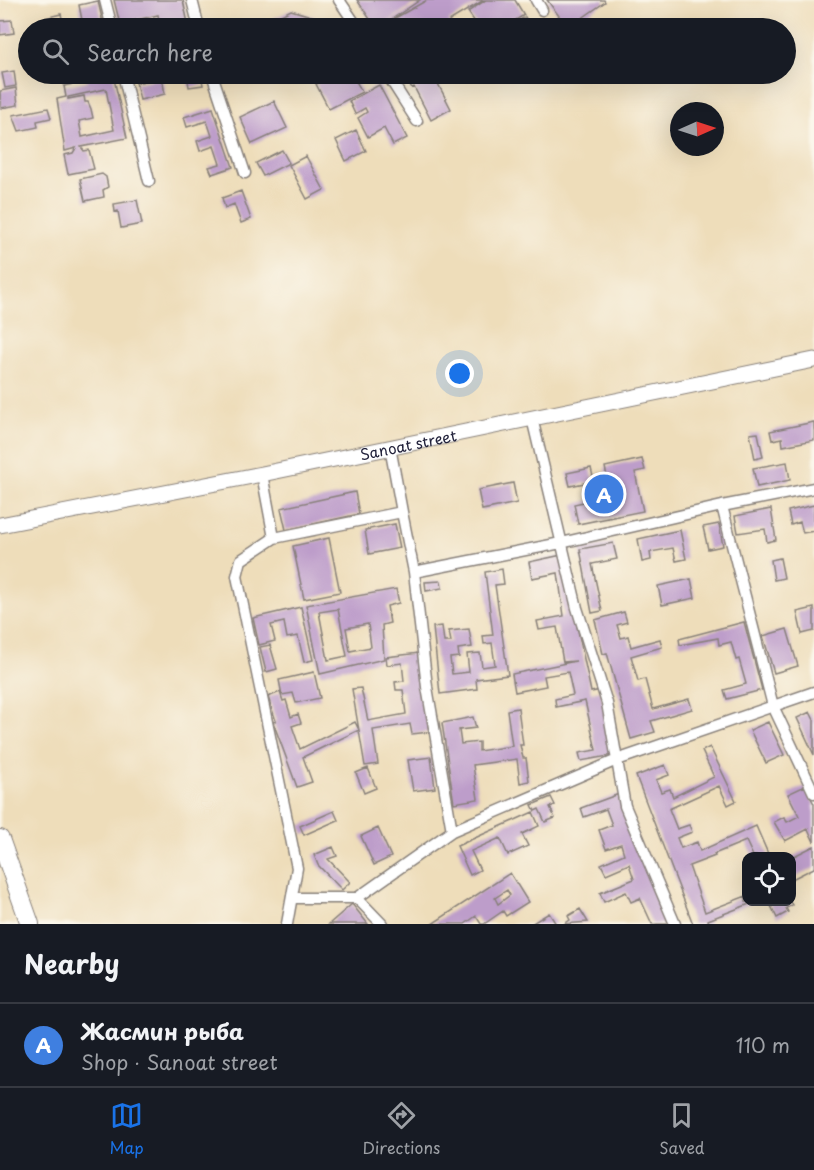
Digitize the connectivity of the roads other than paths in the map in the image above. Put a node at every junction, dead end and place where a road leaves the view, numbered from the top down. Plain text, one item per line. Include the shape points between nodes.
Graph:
1 (105, 0) edge
2 (192, 0) edge
3 (339, 0) edge
4 (536, 0) edge
5 (542, 10) dead end
6 (110, 18) edge
7 (196, 18) edge
8 (351, 18) edge
9 (125, 84) edge
10 (215, 84) edge
11 (393, 84) edge
12 (417, 121) dead end
13 (245, 173) dead end
14 (149, 181) dead end
15 (814, 360) edge
16 (532, 418) junction
17 (390, 447) junction
18 (262, 474) junction
19 (814, 488) edge
20 (722, 506) junction
21 (402, 512) junction
22 (0, 525) edge
23 (274, 538) junction
24 (561, 543) junction
25 (414, 573) junction
26 (814, 692) edge
27 (773, 706) junction
28 (617, 760) junction
29 (814, 793) edge
30 (452, 831) junction
31 (0, 839) edge
32 (292, 897) junction
33 (357, 898) junction
34 (30, 924) edge
35 (287, 924) edge
36 (382, 924) edge
37 (675, 924) edge

1 - 6 street
2 - 7 street
3 - 8 street
4 - 5 street
9 - 14 street
10 - 13 street
11 - 12 street
15 - 16 main road, Sanoat street
16 - 17 main road, Sanoat street
16 - 24 street
17 - 18 main road, Sanoat street
17 - 21 street
18 - 22 main road, Sanoat street
18 - 23 street
19 - 20 street
20 - 24 street
20 - 27 street
21 - 23 street
21 - 25 street
23 - 32 street via 241,560 237,576 297,868
24 - 25 street
24 - 28 street via 607,703
25 - 30 street via 427,687
26 - 27 street
27 - 28 street
27 - 29 street
28 - 30 street
28 - 37 street via 625,806
30 - 33 street
31 - 34 highway
32 - 33 street
32 - 35 street
33 - 36 street

